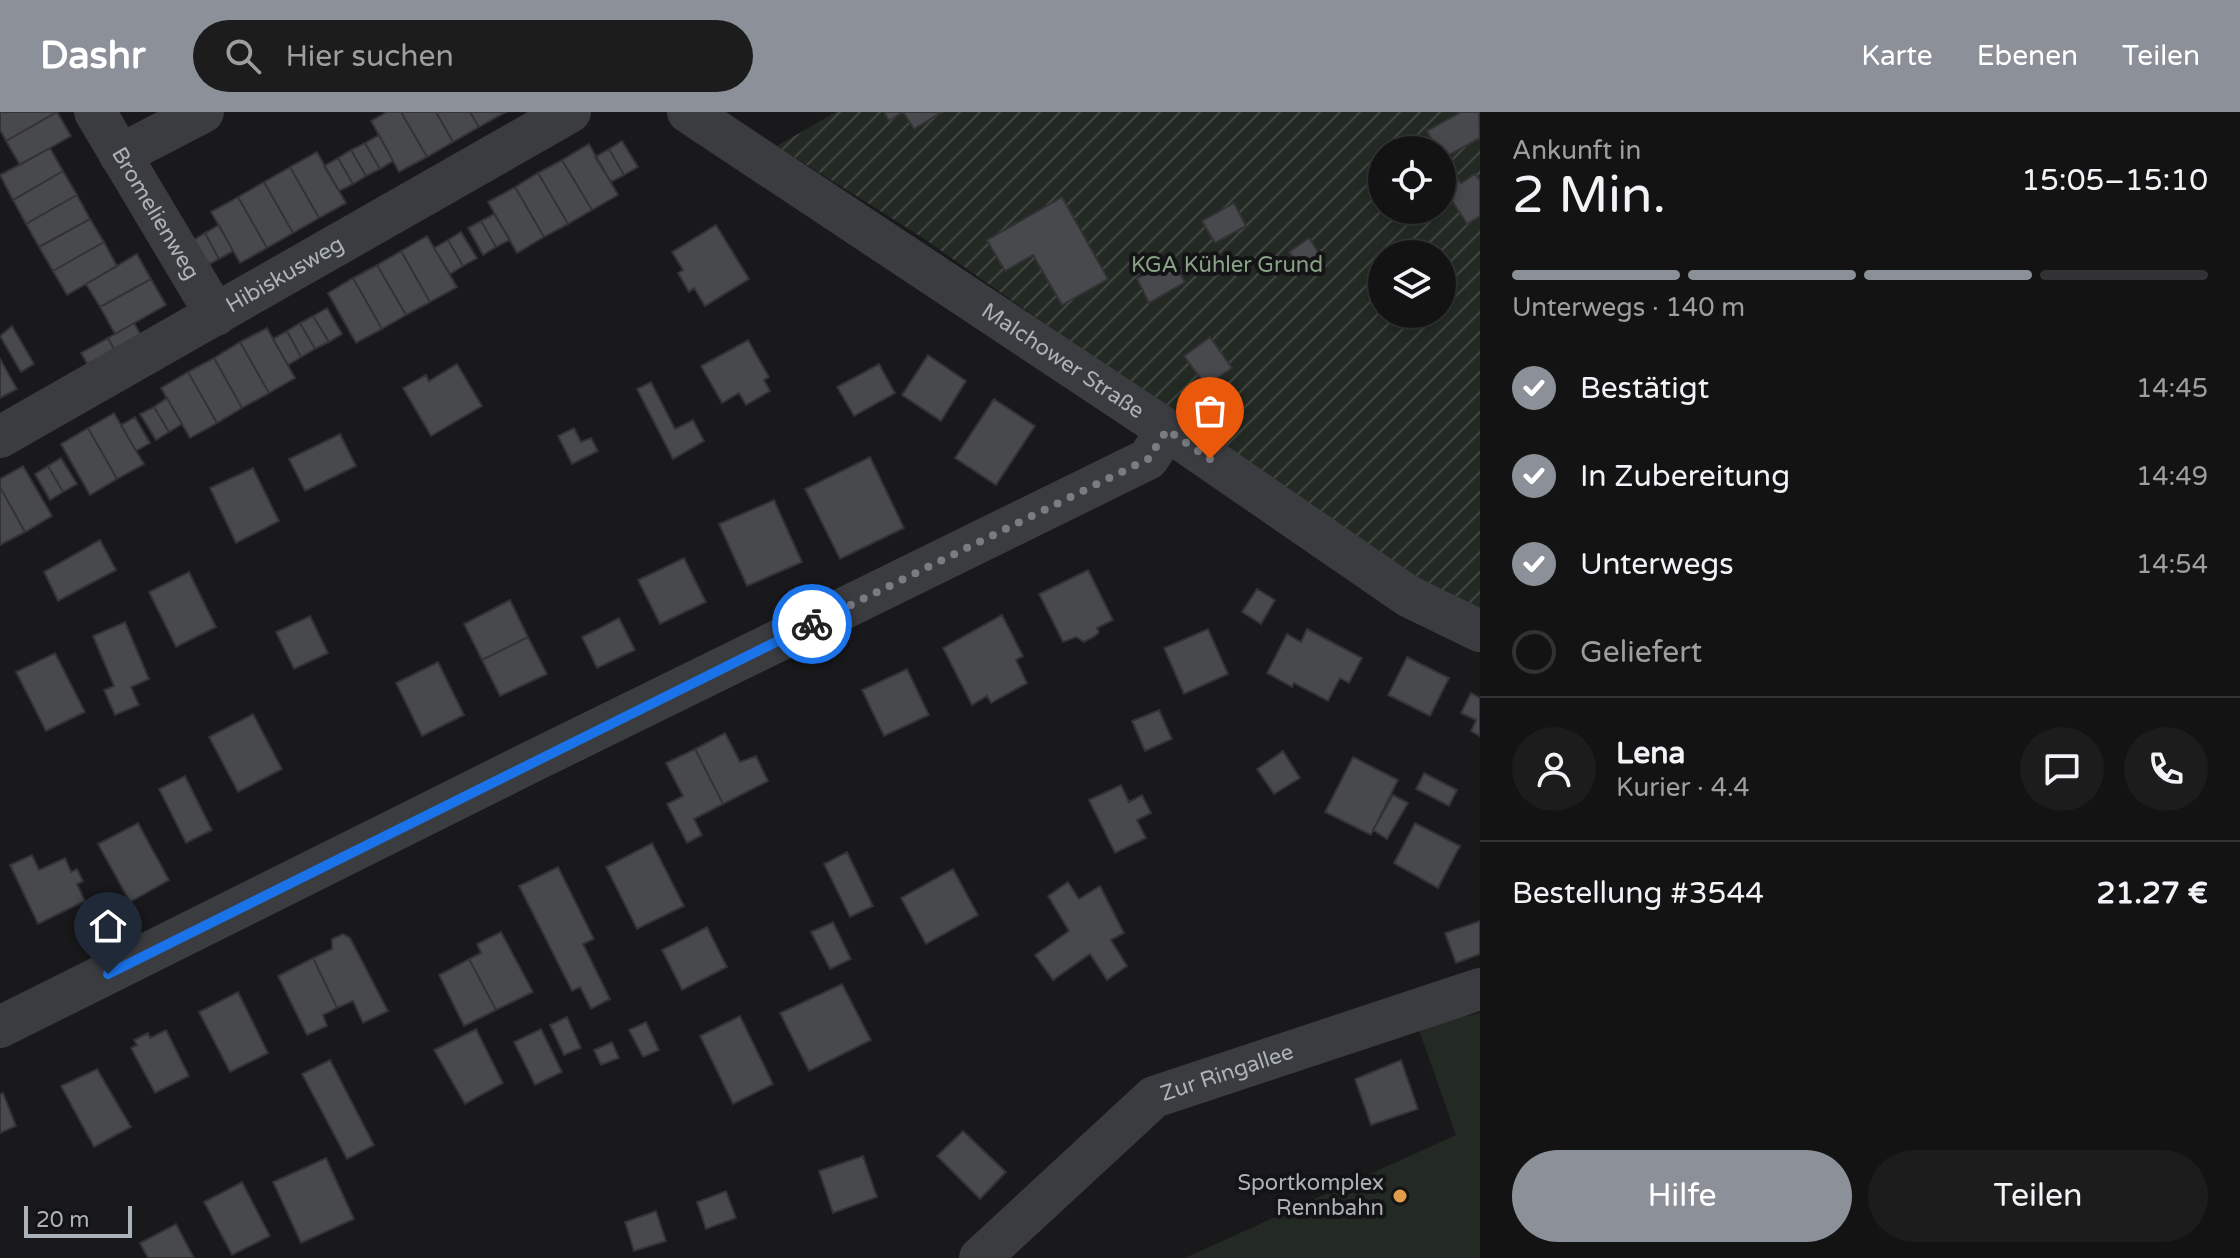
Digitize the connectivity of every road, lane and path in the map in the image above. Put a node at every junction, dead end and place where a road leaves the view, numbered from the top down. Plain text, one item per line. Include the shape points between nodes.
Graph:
1 (95, 112) edge
2 (203, 112) edge
3 (570, 112) edge
4 (688, 112) edge
5 (120, 155) junction
6 (216, 315) junction
7 (1167, 430) junction
8 (0, 437) edge
9 (1480, 631) edge
10 (1480, 989) edge
11 (0, 1027) edge
12 (980, 1258) edge

1 - 5 street, Bromelienweg
2 - 5 street
3 - 6 street, Hibiskusweg
4 - 7 street, Malchower Straße
5 - 6 street, Bromelienweg
6 - 8 street, Hibiskusweg
7 - 9 street, Malchower Straße via 1408,596
7 - 11 street via 1148,459
10 - 12 street, Zur Ringallee via 1154,1097

